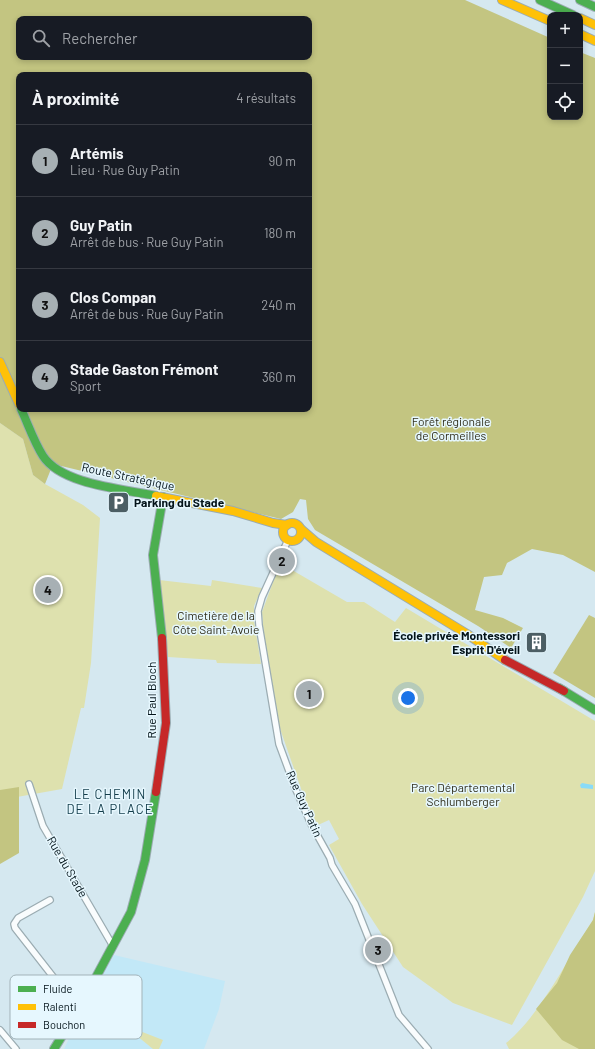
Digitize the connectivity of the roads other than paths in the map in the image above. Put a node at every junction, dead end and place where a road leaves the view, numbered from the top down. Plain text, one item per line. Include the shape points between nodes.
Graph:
1 (502, 0) edge
2 (540, 0) edge
3 (580, 0) edge
4 (595, 7) edge
5 (566, 12) edge
6 (583, 19) edge
7 (547, 20) edge
8 (595, 25) edge
9 (583, 35) edge
10 (595, 41) edge
11 (0, 362) edge
12 (16, 397) edge
13 (22, 412) edge
14 (163, 497) junction
15 (264, 521) junction
16 (287, 524) junction
17 (301, 529) junction
18 (289, 537) junction
19 (316, 542) junction
20 (595, 710) edge
21 (29, 784) dead end
22 (50, 900) dead end
23 (113, 946) junction
24 (52, 975) edge
25 (97, 975) edge
26 (0, 1030) edge
27 (60, 1039) edge
28 (16, 1049) edge
29 (54, 1049) edge
30 (428, 1049) edge

1 - 7 main road
2 - 5 main road
3 - 4 main road
6 - 8 main road
9 - 10 main road
11 - 12 main road
13 - 14 main road, Route Stratégique via 43,456 58,471 87,481
14 - 15 main road, Route Stratégique via 233,511
14 - 23 main road, Rue Paul Bloch via 153,555 165,686 166,722 162,758 145,860 135,902
15 - 16 main road, Route Stratégique
15 - 18 main road, Route Stratégique
16 - 17 main road, Route Stratégique via 295,523
16 - 18 main road
17 - 18 main road via 301,534
17 - 19 main road, Route Stratégique
18 - 19 main road, Route Stratégique
18 - 30 street, Rue Guy Patin via 264,593 258,616 279,744 311,824 356,904 399,1015
19 - 20 main road, Route Stratégique via 467,634 485,648
21 - 23 street, Rue du Stade via 43,826
22 - 24 street via 18,918 14,924
23 - 25 main road, Rue Paul Bloch
26 - 28 street
27 - 29 main road, Rue Paul Bloch

